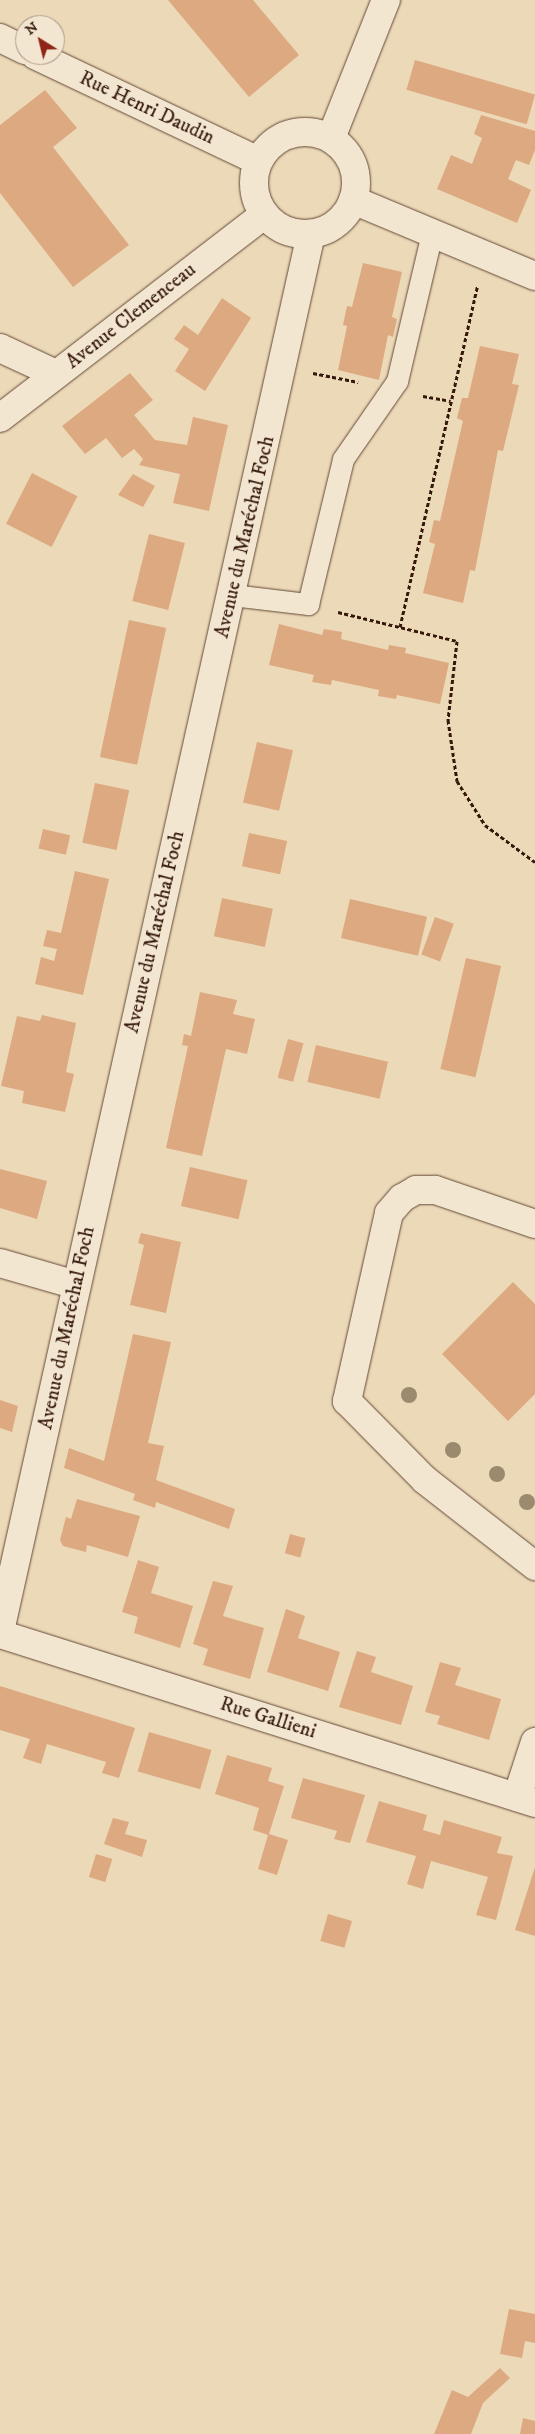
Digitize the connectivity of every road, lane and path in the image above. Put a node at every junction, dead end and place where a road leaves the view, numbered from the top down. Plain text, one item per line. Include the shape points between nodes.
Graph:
1 (386, 0) edge
2 (0, 38) edge
3 (15, 45) edge
4 (56, 65) edge
5 (331, 138) junction
6 (258, 161) junction
7 (353, 200) junction
8 (264, 216) junction
9 (432, 233) junction
10 (311, 234) junction
11 (480, 276) dead end
12 (535, 276) edge
13 (0, 348) edge
14 (56, 374) junction
15 (0, 418) edge
16 (232, 595) junction
17 (308, 604) junction
18 (400, 627) junction
19 (535, 862) edge
20 (535, 1224) edge
21 (0, 1263) edge
22 (76, 1285) junction
23 (535, 1566) edge
24 (0, 1633) edge
25 (535, 1742) edge
26 (526, 1800) edge

1 - 5 street
2 - 3 street
4 - 6 street, Rue Henri Daudin
5 - 6 street via 314,132 297,132 267,147
5 - 7 street via 353,165 356,182
6 - 8 street via 253,189
7 - 9 street
7 - 10 street via 337,223
8 - 10 street via 277,227 294,234
8 - 14 street, Avenue Clemenceau
9 - 12 street
9 - 17 lane via 397,381 344,459
10 - 16 street, Avenue du Maréchal Foch
11 - 18 path
13 - 14 street
14 - 15 street, Avenue Clemenceau
16 - 17 lane
16 - 22 street, Avenue du Maréchal Foch
17 - 18 path
18 - 19 path via 457,641 448,720 457,781 485,825
20 - 23 street via 435,1190 416,1190 402,1198 389,1213 347,1400 425,1480
21 - 22 street
22 - 24 street, Avenue du Maréchal Foch
24 - 26 street, Rue Gallieni
25 - 26 street

